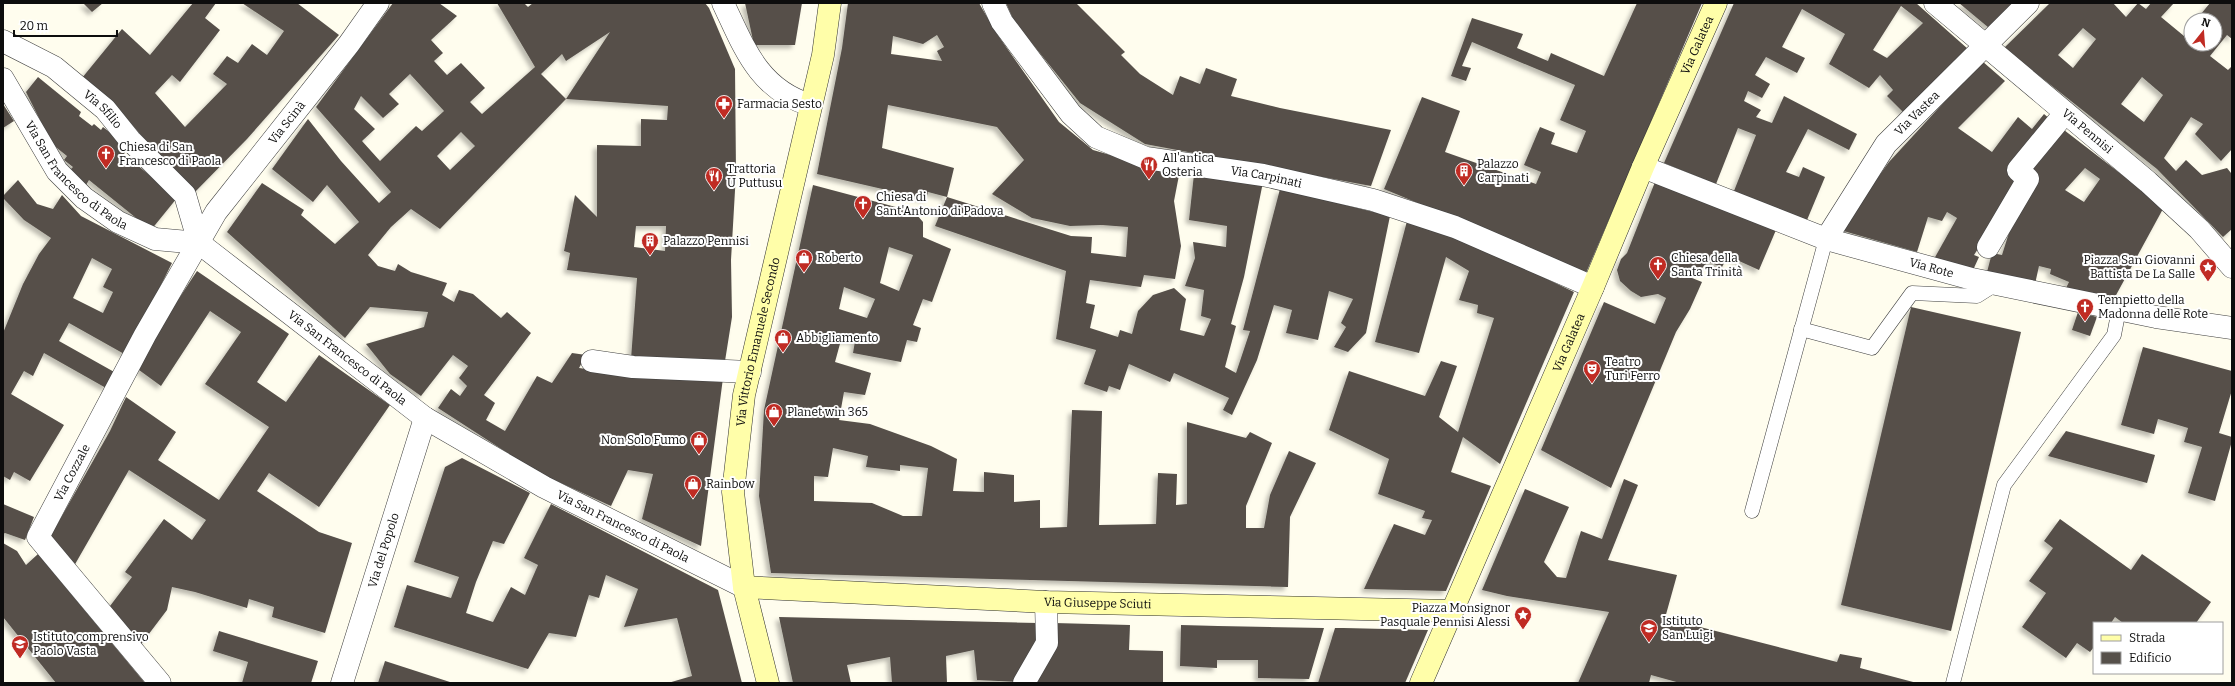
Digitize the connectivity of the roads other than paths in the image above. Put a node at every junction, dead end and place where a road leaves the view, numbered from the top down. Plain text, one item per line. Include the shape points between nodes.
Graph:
1 (378, 3) edge
2 (723, 3) edge
3 (830, 3) edge
4 (993, 3) edge
5 (1716, 3) edge
6 (1935, 3) edge
7 (2028, 3) edge
8 (3, 41) edge
9 (1984, 46) junction
10 (3, 79) edge
11 (810, 105) junction
12 (2065, 113) junction
13 (1643, 167) junction
14 (1826, 239) junction
15 (199, 243) junction
16 (1988, 247) dead end
17 (2232, 267) edge
18 (1996, 284) junction
19 (1593, 287) junction
20 (2119, 309) junction
21 (2232, 328) edge
22 (1801, 329) junction
23 (592, 361) dead end
24 (750, 372) junction
25 (425, 418) junction
26 (1752, 511) dead end
27 (744, 587) junction
28 (1046, 602) junction
29 (1452, 611) junction
30 (160, 683) edge
31 (342, 683) edge
32 (768, 683) edge
33 (1024, 683) edge
34 (1421, 683) edge
35 (1953, 683) edge

1 - 15 street, Via Scinà via 349,44 216,212
2 - 11 street via 748,57 774,86 793,100
3 - 11 street, Via Vittorio Emanuele Secondo via 823,55
4 - 19 street, Via Carpinati via 1002,22 1071,114 1096,137 1146,158 1264,175 1372,200 1455,227
5 - 13 street, Via Galatea
6 - 9 street, Via Pennisi
7 - 9 street, Via Vastea
8 - 15 street, Via Sfilio via 54,67 106,109 130,140 186,195
9 - 12 street, Via Pennisi
9 - 14 street, Via Vastea via 1886,144
10 - 15 street, Via San Francesco di Paola via 57,171 84,198 118,222 155,239
11 - 24 street, Via Vittorio Emanuele Secondo
12 - 16 street via 2018,170 2028,179
12 - 17 street, Via Pennisi via 2148,182 2199,229
13 - 14 street, Via Rote
13 - 19 street, Via Galatea
14 - 18 street, Via Rote
14 - 22 lane
15 - 25 street, Via San Francesco di Paola
15 - 30 street, Via Cozzale via 145,335 38,537
18 - 20 street, Via Rote
18 - 22 lane via 1978,296 1912,293 1872,348
19 - 29 street, Via Galatea
20 - 21 street, Via Rote
20 - 35 lane via 2114,335 2004,485
22 - 26 lane
23 - 24 street via 633,367
24 - 27 street, Via Vittorio Emanuele Secondo via 744,395 734,492
25 - 27 street, Via San Francesco di Paola via 544,487
25 - 31 street, Via del Popolo
27 - 28 street, Via Giuseppe Sciuti
27 - 32 street, Via Vittorio Emanuele Secondo
28 - 29 street, Via Giuseppe Sciuti
28 - 33 street via 1047,643
29 - 34 street, Via Galatea

